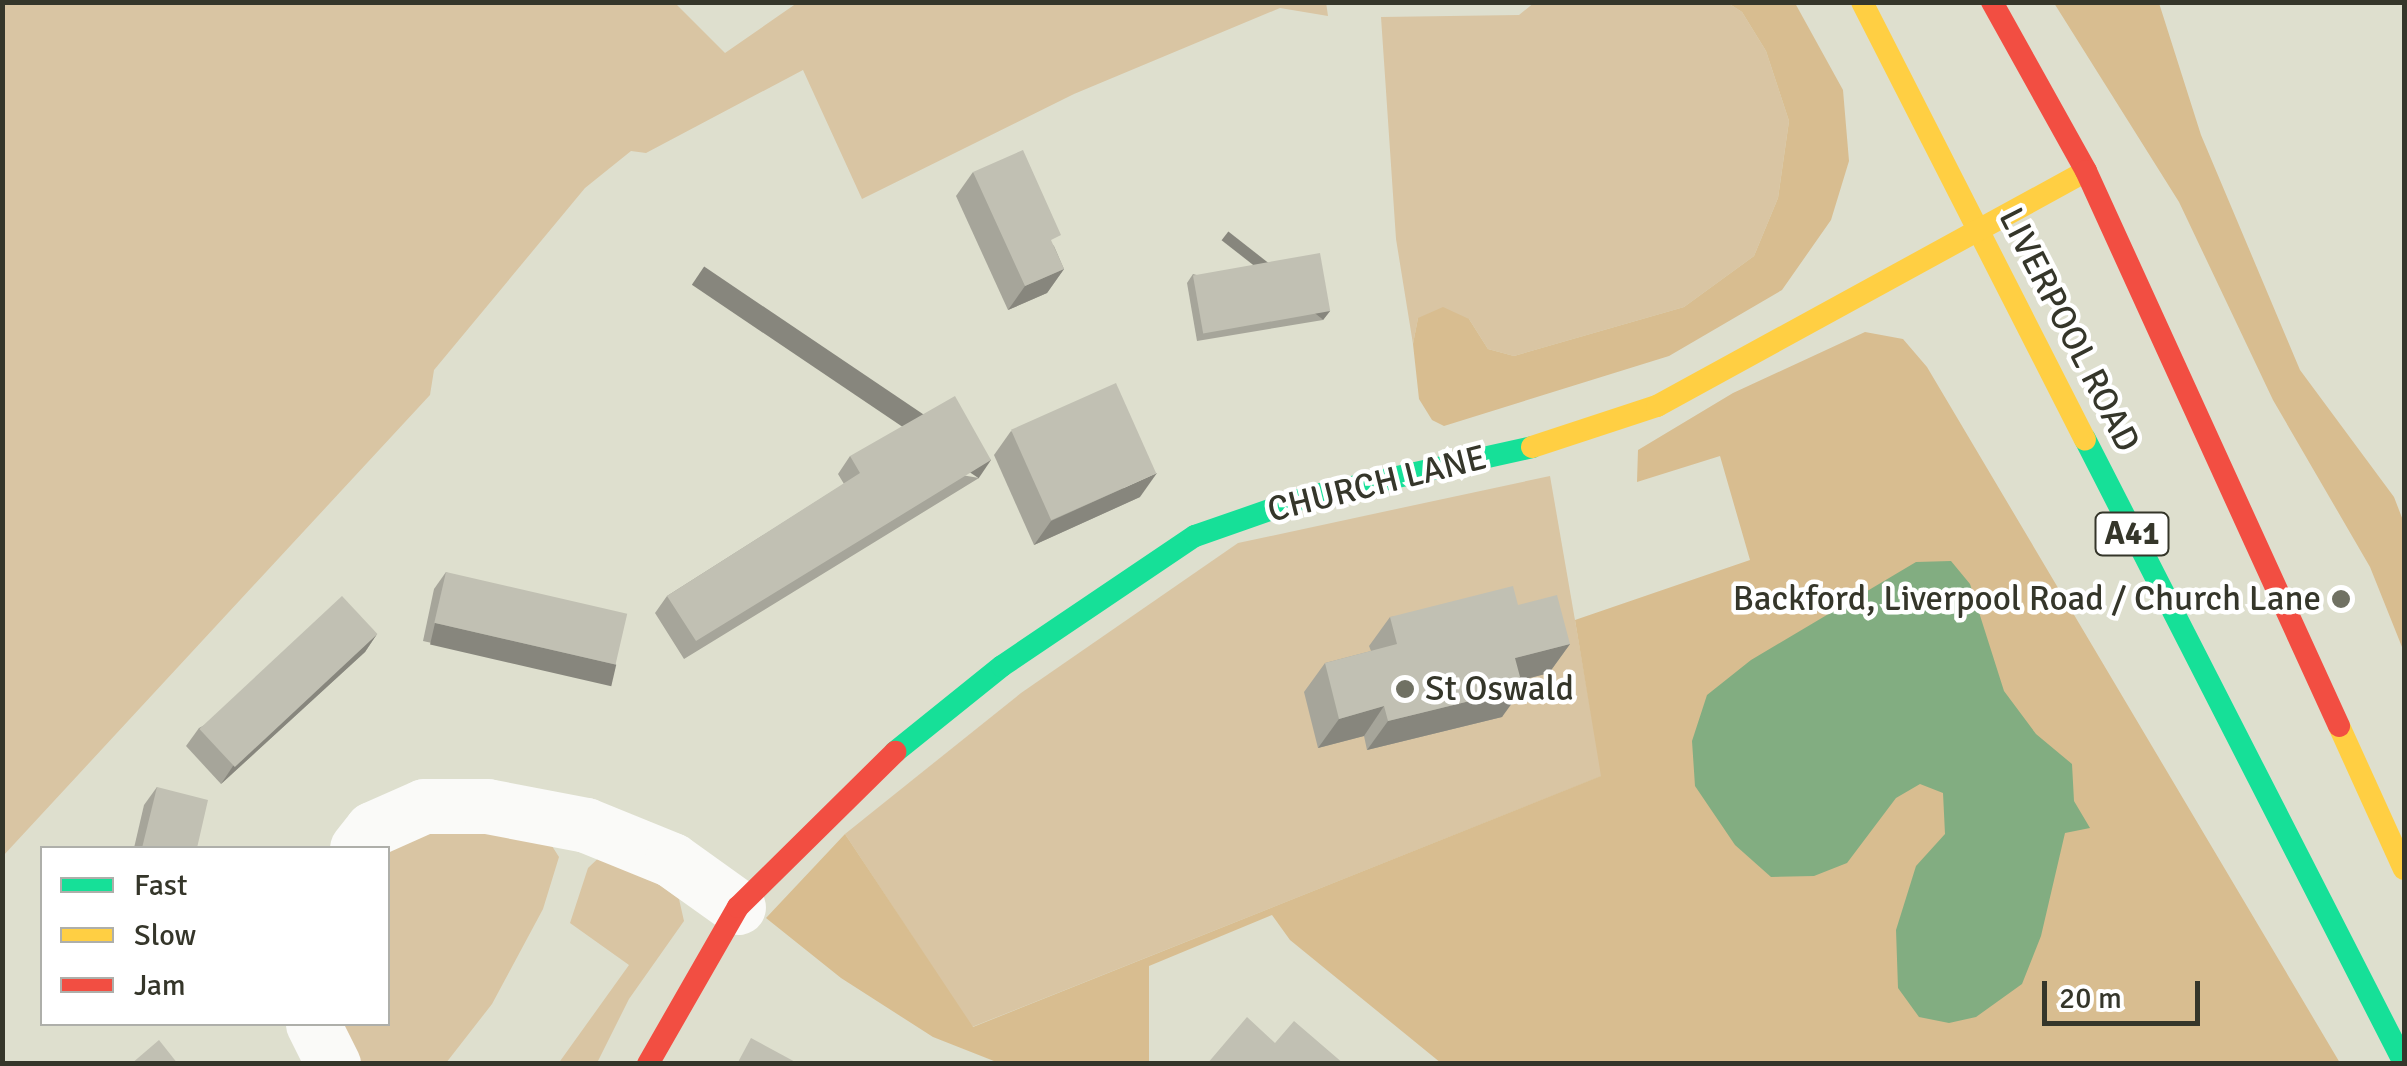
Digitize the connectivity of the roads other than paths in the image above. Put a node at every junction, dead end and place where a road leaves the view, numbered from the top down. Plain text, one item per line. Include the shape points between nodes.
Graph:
1 (1862, 2) edge
2 (1992, 2) edge
3 (2086, 171) junction
4 (1978, 229) junction
5 (358, 846) edge
6 (2404, 870) edge
7 (738, 906) junction
8 (314, 1026) edge
9 (2404, 1063) edge
10 (332, 1064) edge
11 (648, 1064) edge

1 - 4 main road, LIVERPOOL ROAD / A41
2 - 3 main road
3 - 4 main road, CHURCH LANE
3 - 6 main road
4 - 7 main road, CHURCH LANE via 1657,406 1546,444 1306,497 1195,536 1002,666 876,768
4 - 9 main road, LIVERPOOL ROAD / A41
5 - 7 street via 372,828 424,806 487,806 586,826 672,860
7 - 11 main road, CHURCH LANE
8 - 10 street

